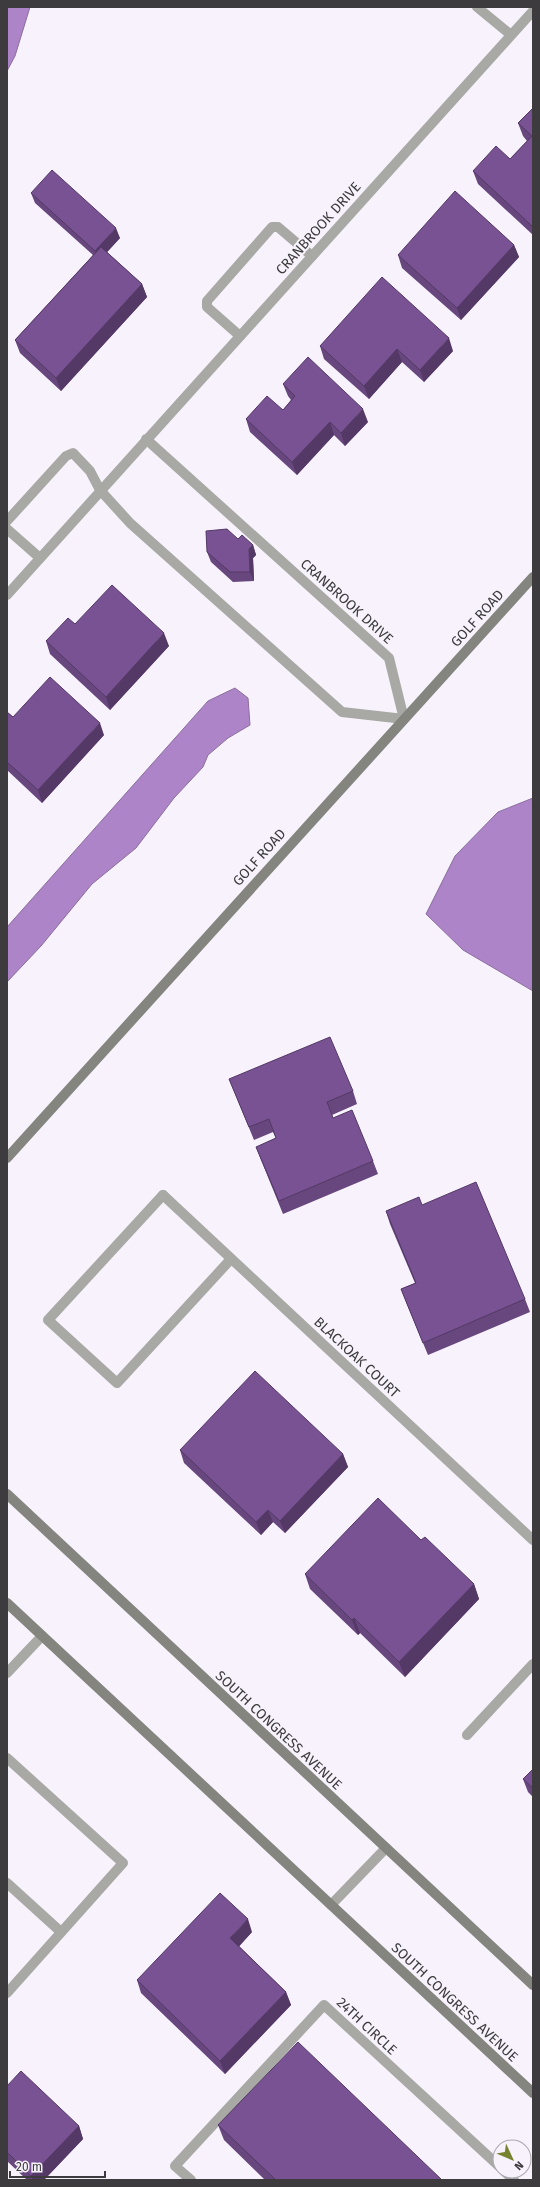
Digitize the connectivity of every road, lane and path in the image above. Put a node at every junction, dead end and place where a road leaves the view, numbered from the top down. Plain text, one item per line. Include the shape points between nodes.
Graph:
1 (477, 7) edge
2 (533, 11) edge
3 (511, 35) junction
4 (312, 256) junction
5 (240, 336) junction
6 (146, 439) junction
7 (100, 490) junction
8 (7, 521) edge
9 (7, 529) edge
10 (40, 558) junction
11 (533, 577) edge
12 (7, 595) edge
13 (404, 719) junction
14 (7, 1158) edge
15 (231, 1259) junction
16 (7, 1494) edge
17 (533, 1540) edge
18 (7, 1603) edge
19 (42, 1636) junction
20 (533, 1664) edge
21 (7, 1673) edge
22 (467, 1735) dead end
23 (7, 1758) edge
24 (386, 1848) junction
25 (7, 1883) edge
26 (331, 1905) junction
27 (61, 1932) junction
28 (533, 1985) edge
29 (7, 1993) edge
30 (533, 2094) edge
31 (492, 2160) edge
32 (190, 2180) edge

1 - 3 street
2 - 3 street, CRANBROOK DRIVE
3 - 4 street, CRANBROOK DRIVE
4 - 5 street, CRANBROOK DRIVE
4 - 5 street via 278,227 272,228 207,301 207,307
5 - 6 street, CRANBROOK DRIVE
6 - 7 street, CRANBROOK DRIVE
6 - 13 street, CRANBROOK DRIVE via 389,658
7 - 8 street via 90,471 73,453 66,456
7 - 10 street, CRANBROOK DRIVE
7 - 13 street via 130,523 342,712
9 - 10 street
10 - 12 street, CRANBROOK DRIVE
11 - 13 main road, GOLF ROAD
13 - 14 main road, GOLF ROAD
15 - 15 street, BLACKOAK COURT via 163,1195 48,1320 117,1383
15 - 17 street, BLACKOAK COURT
16 - 24 main road, SOUTH CONGRESS AVENUE
18 - 19 main road, SOUTH CONGRESS AVENUE
19 - 21 street
19 - 26 main road, SOUTH CONGRESS AVENUE
20 - 22 street
23 - 27 street via 123,1863
24 - 26 street
24 - 28 main road, SOUTH CONGRESS AVENUE
25 - 27 street
26 - 30 main road, SOUTH CONGRESS AVENUE
27 - 29 street
31 - 32 street, 24TH CIRCLE via 324,2006 175,2166

